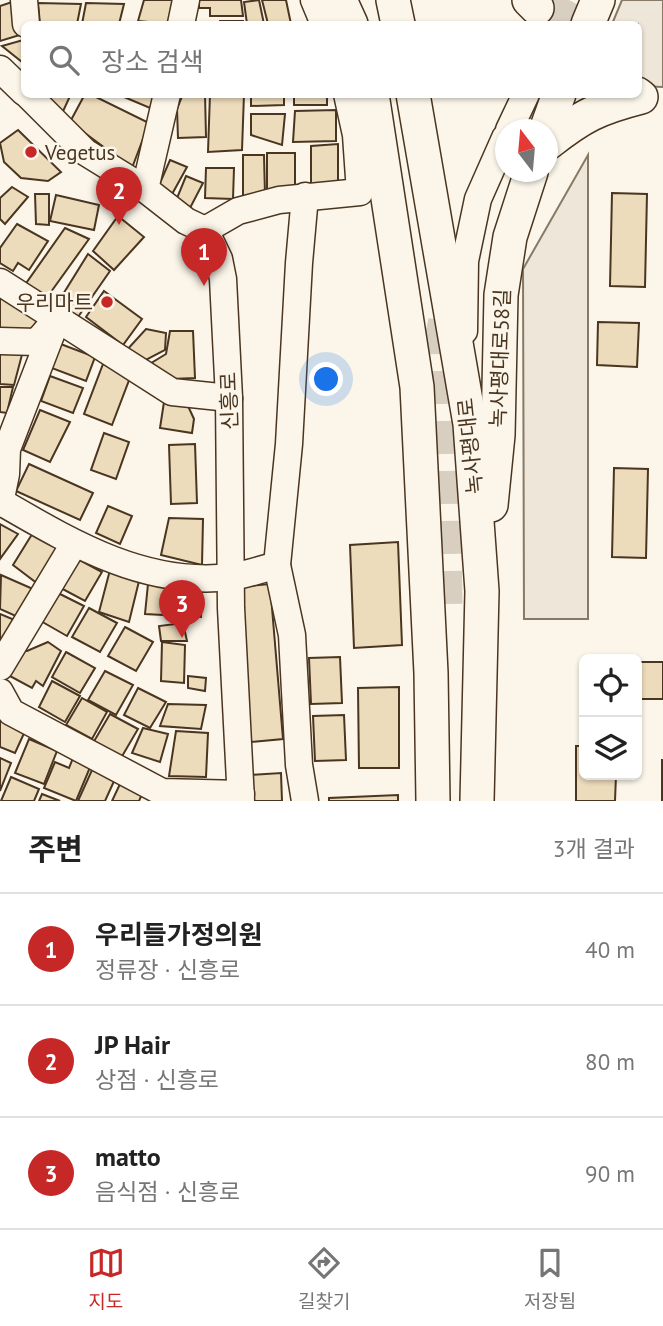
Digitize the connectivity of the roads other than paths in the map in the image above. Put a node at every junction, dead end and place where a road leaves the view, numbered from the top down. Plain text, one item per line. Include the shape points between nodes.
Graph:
1 (24, 0) edge
2 (186, 0) edge
3 (314, 0) edge
4 (340, 0) edge
5 (393, 0) edge
6 (598, 0) edge
7 (26, 21) edge
8 (182, 21) edge
9 (323, 21) edge
10 (350, 21) edge
11 (397, 21) edge
12 (589, 21) edge
13 (0, 69) edge
14 (21, 86) edge
15 (33, 98) edge
16 (166, 98) edge
17 (348, 98) edge
18 (373, 98) edge
19 (414, 98) edge
20 (524, 98) edge
21 (558, 98) edge
22 (635, 98) edge
23 (514, 119) edge
24 (550, 119) edge
25 (558, 135) edge
26 (495, 162) edge
27 (528, 182) edge
28 (145, 189) junction
29 (305, 196) junction
30 (205, 230) junction
31 (0, 282) edge
32 (57, 320) junction
33 (0, 341) edge
34 (464, 385) junction
35 (229, 398) junction
36 (0, 503) edge
37 (74, 544) junction
38 (277, 565) junction
39 (231, 577) junction
40 (482, 591) junction
41 (446, 604) tunnel mouth
42 (0, 667) edge
43 (0, 692) edge
44 (241, 798) edge
45 (305, 801) edge
46 (433, 801) edge
47 (442, 801) edge
48 (477, 801) edge

1 - 7 street
2 - 8 street
3 - 9 street
4 - 10 main road
5 - 11 main road
6 - 12 main road
13 - 14 street
15 - 28 street via 85,152
16 - 28 street
17 - 29 street via 360,192
18 - 46 main road via 417,387
19 - 34 main road, 녹사평대로
20 - 23 street
21 - 24 main road
22 - 25 main road via 604,106
26 - 34 street via 478,199 465,261
27 - 40 main road, 녹사평대로58길 via 510,237 500,295 498,435
28 - 30 street
29 - 30 street via 238,211
29 - 38 street
30 - 35 street, 신흥로 via 223,279
31 - 32 street
32 - 33 street via 37,342
32 - 35 street via 172,392
32 - 36 street via 7,449
34 - 40 main road, 녹사평대로
35 - 39 street, 신흥로
36 - 37 street
37 - 39 street via 131,568 179,578
37 - 42 street
38 - 39 street
38 - 45 street via 292,635
39 - 44 street, 신흥로
40 - 48 main road, 녹사평대로
41 - 47 main road
43 - 44 street via 11,712 162,792

